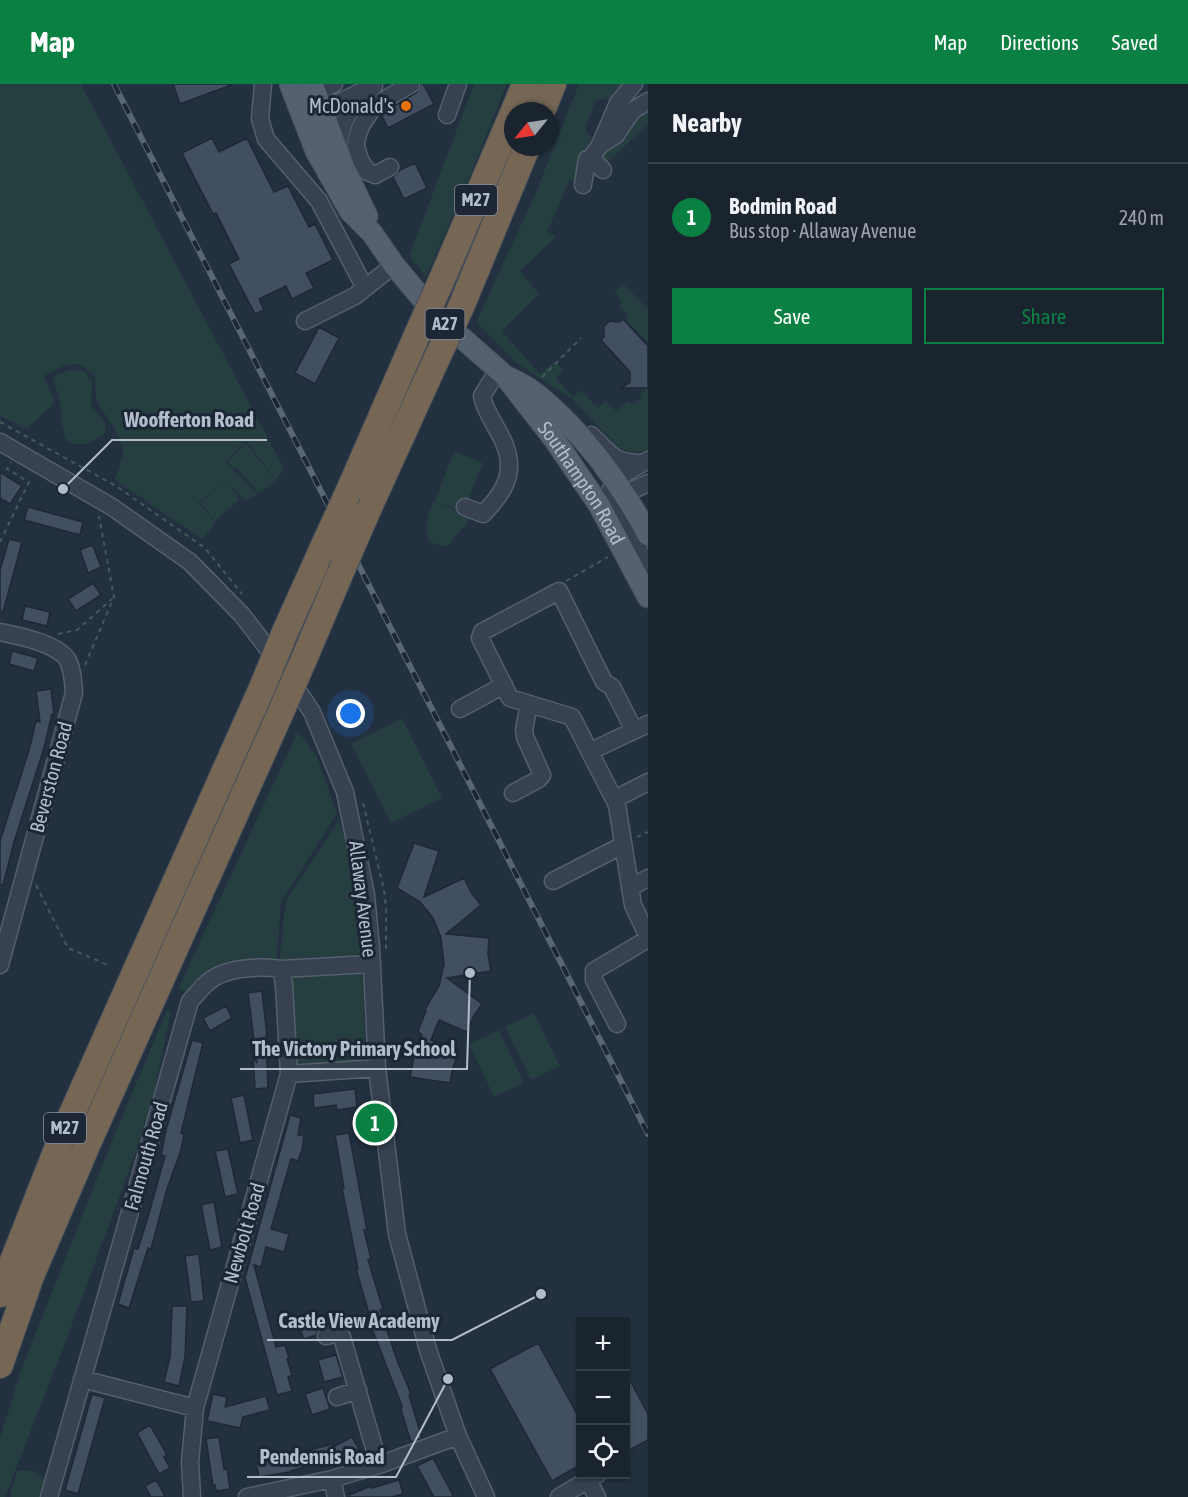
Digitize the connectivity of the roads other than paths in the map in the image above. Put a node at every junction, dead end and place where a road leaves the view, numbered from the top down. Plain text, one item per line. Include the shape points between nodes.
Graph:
1 (263, 84) edge
2 (334, 84) edge
3 (411, 84) edge
4 (525, 84) edge
5 (553, 84) edge
6 (634, 84) edge
7 (375, 85) edge
8 (461, 87) edge
9 (307, 96) edge
10 (648, 101) edge
11 (517, 102) edge
12 (546, 102) edge
13 (447, 115) dead end
14 (504, 133) edge
15 (339, 156) junction
16 (523, 156) edge
17 (390, 167) dead end
18 (372, 233) junction
19 (394, 265) junction
20 (365, 288) junction
21 (305, 321) dead end
22 (501, 373) junction
23 (560, 415) junction
24 (0, 442) edge
25 (645, 462) edge
26 (648, 483) edge
27 (586, 484) junction
28 (617, 490) junction
29 (465, 507) dead end
30 (648, 536) edge
31 (648, 568) edge
32 (648, 597) edge
33 (0, 632) edge
34 (504, 685) junction
35 (529, 704) junction
36 (460, 709) dead end
37 (641, 727) edge
38 (591, 751) junction
39 (648, 782) edge
40 (513, 793) dead end
41 (615, 799) junction
42 (623, 845) junction
43 (648, 878) edge
44 (553, 881) dead end
45 (630, 888) junction
46 (648, 938) edge
47 (371, 964) junction
48 (0, 965) edge
49 (281, 969) junction
50 (617, 1024) dead end
51 (377, 1068) junction
52 (289, 1074) junction
53 (0, 1294) edge
54 (326, 1336) dead end
55 (0, 1365) edge
56 (82, 1379) junction
57 (358, 1390) junction
58 (336, 1397) dead end
59 (195, 1408) junction
60 (458, 1436) junction
61 (379, 1465) junction
62 (332, 1479) junction
63 (590, 1479) edge
64 (593, 1479) edge
65 (563, 1496) edge
66 (49, 1497) edge
67 (192, 1497) edge
68 (247, 1497) edge
69 (336, 1497) edge
70 (486, 1497) edge
71 (597, 1497) edge

1 - 20 street via 260,119 266,139 319,201
2 - 9 street
3 - 17 street via 378,103 370,114 371,129 360,160 372,175
4 - 11 highway, M27
5 - 12 highway
6 - 10 street via 618,103 595,159 632,111
7 - 9 street via 340,102
7 - 15 street via 343,122
8 - 13 street
9 - 15 main road, Southampton Road / A27
9 - 18 main road, Southampton Road / A27 via 344,201
14 - 53 highway, M27, bridge via 63,1134
15 - 18 main road, Southampton Road / A27 via 363,204
16 - 55 highway, M27, bridge via 461,306 40,1255
18 - 19 main road, Southampton Road / A27
19 - 20 street
19 - 22 main road, Southampton Road / A27 via 435,315
20 - 21 street
22 - 23 main road, Southampton Road / A27 via 527,385
22 - 27 main road, Southampton Road / A27
22 - 29 street via 482,396 508,455 508,482 483,514
23 - 25 street via 583,428 613,457 625,462
23 - 28 main road, Southampton Road / A27 via 593,450
24 - 47 street, Allaway Avenue via 21,444 190,561 242,615 282,667 312,712 345,792 366,895
25 - 28 street
26 - 28 street
27 - 28 street via 595,492
27 - 32 main road, Southampton Road / A27
28 - 30 main road, Southampton Road / A27
28 - 31 street
33 - 48 street, Beverston Road via 50,646 67,658 74,693
34 - 35 street via 510,698
34 - 36 street
34 - 37 street via 480,638 482,632 560,591 604,682 612,687
35 - 38 street via 572,717
35 - 40 street via 525,737 542,775
37 - 38 street
38 - 41 street
39 - 41 street
41 - 42 street
42 - 44 street
42 - 45 street
43 - 45 street
45 - 46 street
46 - 50 street via 594,971 594,980
47 - 49 street, Falmouth Road
47 - 51 street, Allaway Avenue
49 - 52 street, Newbolt Road
49 - 56 street, Falmouth Road via 227,972 208,981 190,1001
51 - 52 street
51 - 60 street, Allaway Avenue via 397,1234 428,1350
52 - 59 street, Newbolt Road
54 - 57 street via 337,1333 342,1337
56 - 59 street
56 - 66 street, Falmouth Road
57 - 58 street
57 - 61 street
59 - 67 street, Newbolt Road via 190,1462
60 - 61 street
60 - 70 street, Allaway Avenue
61 - 62 street
62 - 68 street
62 - 69 street
63 - 65 street
64 - 71 street

